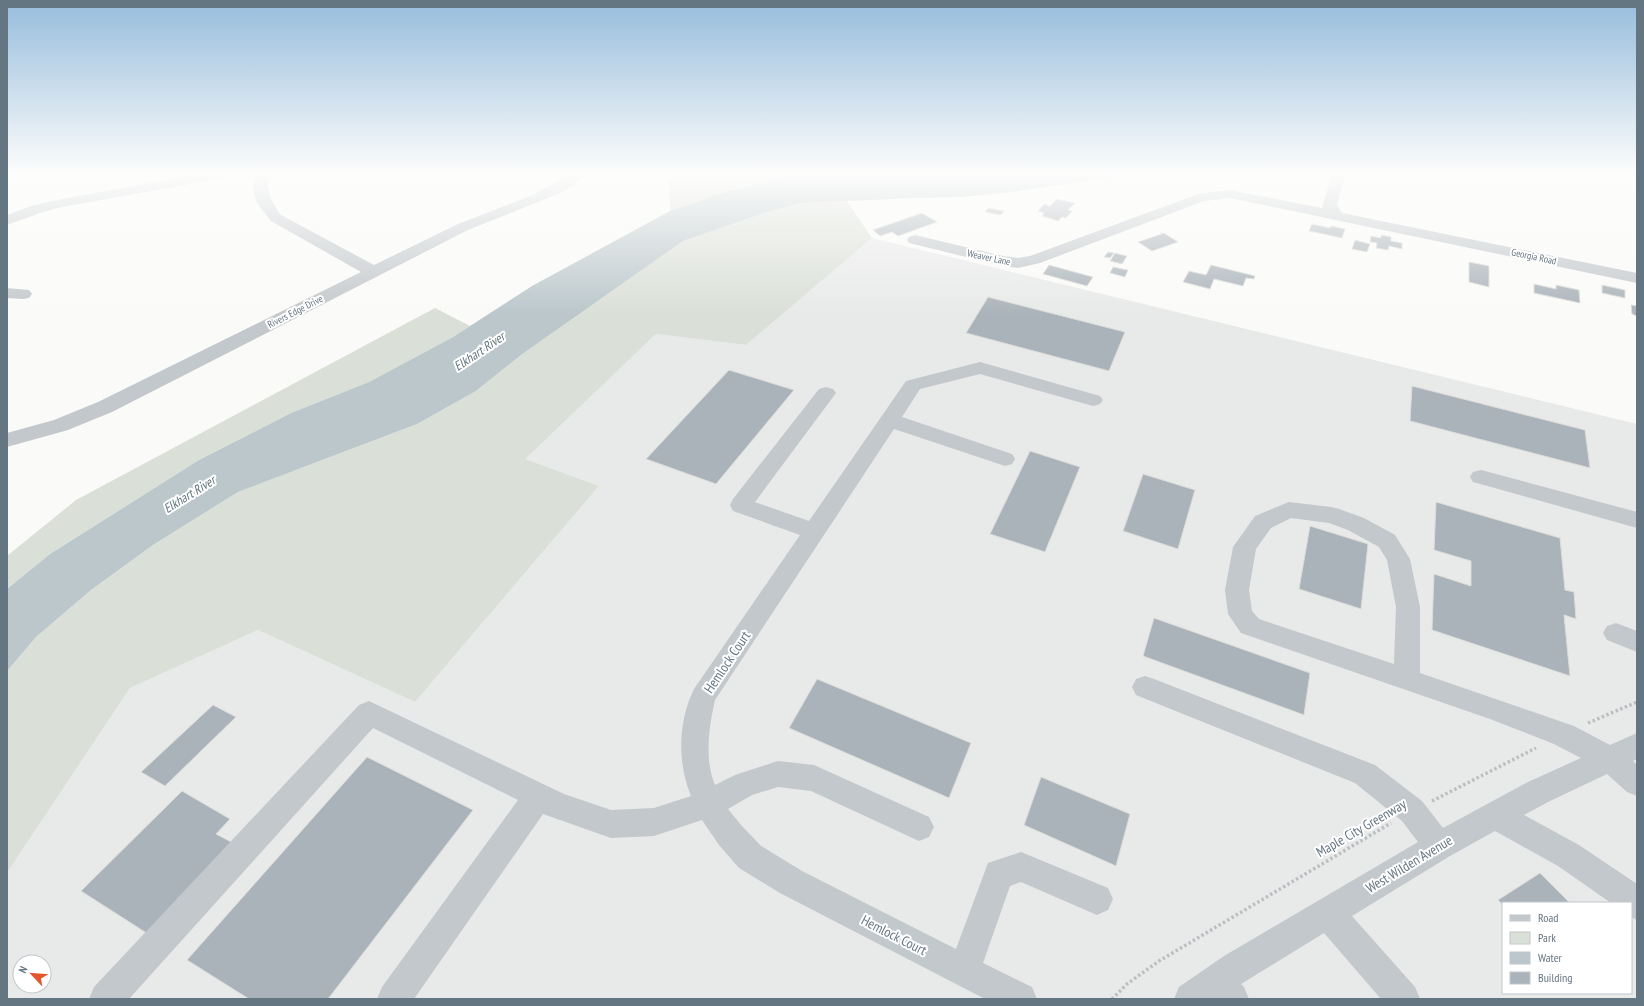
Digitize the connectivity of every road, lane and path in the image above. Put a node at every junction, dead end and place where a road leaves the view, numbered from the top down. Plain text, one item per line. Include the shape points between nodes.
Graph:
1 (281, 221) edge
2 (477, 221) edge
3 (1138, 221) edge
4 (1364, 221) edge
5 (915, 240) dead end
6 (374, 272) junction
7 (1637, 278) edge
8 (826, 393) dead end
9 (1093, 400) dead end
10 (889, 420) junction
11 (7, 440) edge
12 (1005, 459) dead end
13 (1481, 477) dead end
14 (1637, 520) edge
15 (815, 532) junction
16 (1407, 680) junction
17 (1145, 687) dead end
18 (1637, 702) edge
19 (1564, 735) junction
20 (1637, 746) edge
21 (1610, 759) junction
22 (1637, 783) edge
23 (538, 796) junction
24 (709, 804) junction
25 (1412, 811) junction
26 (1495, 816) junction
27 (919, 827) dead end
28 (1439, 846) junction
29 (1097, 899) dead end
30 (1637, 904) edge
31 (1328, 913) junction
32 (964, 970) junction
33 (1212, 994) edge
34 (106, 999) edge
35 (394, 999) edge
36 (1020, 999) edge
37 (1112, 999) edge
38 (1403, 999) edge

1 - 6 street
2 - 6 street, Rivers Edge Drive
3 - 5 street, Weaver Lane via 1034,260 1018,263
4 - 7 street, Georgia Road
6 - 11 street, Rivers Edge Drive via 105,407 61,425
8 - 15 street via 741,505
9 - 10 street, Hemlock Court via 980,368 913,385
10 - 12 street
10 - 15 street, Hemlock Court
13 - 14 street
15 - 24 street, Hemlock Court via 703,697 695,729 695,756 700,783
16 - 16 street via 1250,626 1240,614 1237,590 1245,547 1262,522 1289,510 1331,515 1356,524 1387,541 1398,559 1408,607
16 - 19 street
17 - 25 street via 1365,774
18 - 19 path, Maple City Greenway
19 - 21 street
19 - 25 path, Maple City Greenway
20 - 21 street, West Wilden Avenue
21 - 22 street
21 - 26 street, West Wilden Avenue via 1538,792
23 - 24 street via 557,806 611,824 654,822
23 - 34 street via 369,713
23 - 35 street
24 - 27 street via 745,784 778,774 814,778
24 - 32 street, Hemlock Court via 730,835 750,857 791,882
25 - 28 street
25 - 37 path, Maple City Greenway via 1159,961 1127,984
26 - 28 street, West Wilden Avenue
26 - 30 street via 1572,856
28 - 31 street, West Wilden Avenue
29 - 32 street via 1021,867 999,874
31 - 33 street, West Wilden Avenue
31 - 38 street
32 - 36 street, Hemlock Court

